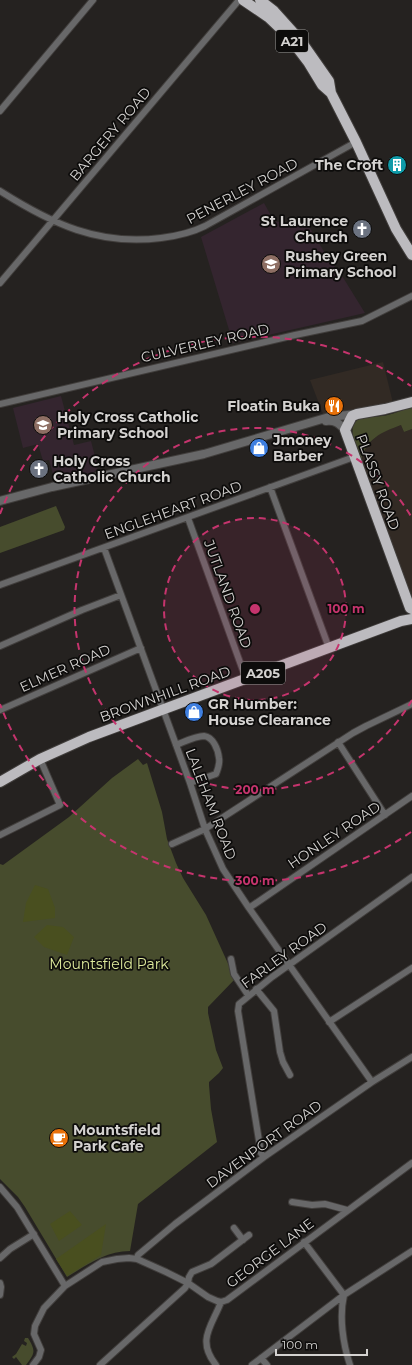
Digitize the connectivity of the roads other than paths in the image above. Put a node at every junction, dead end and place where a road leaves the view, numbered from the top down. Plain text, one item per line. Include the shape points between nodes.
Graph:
1 (93, 0) edge
2 (239, 0) edge
3 (243, 0) edge
4 (260, 0) edge
5 (331, 92) junction
6 (0, 111) edge
7 (356, 142) junction
8 (0, 191) edge
9 (52, 221) junction
10 (412, 255) edge
11 (0, 283) edge
12 (412, 296) edge
13 (412, 402) edge
14 (0, 404) edge
15 (357, 414) junction
16 (315, 421) junction
17 (345, 430) junction
18 (354, 457) junction
19 (270, 487) junction
20 (0, 501) edge
21 (188, 518) junction
22 (104, 548) junction
23 (0, 585) edge
24 (121, 595) junction
25 (411, 609) edge
26 (412, 620) edge
27 (400, 621) junction
28 (0, 646) edge
29 (141, 648) junction
30 (329, 648) junction
31 (246, 679) junction
32 (412, 704) edge
33 (163, 709) junction
34 (0, 710) edge
35 (338, 742) junction
36 (176, 744) junction
37 (40, 759) junction
38 (0, 782) edge
39 (190, 783) junction
40 (412, 796) edge
41 (384, 815) junction
42 (205, 829) junction
43 (0, 835) edge
44 (172, 844) dead end
45 (412, 877) edge
46 (249, 908) junction
47 (231, 959) dead end
48 (289, 965) junction
49 (412, 968) edge
50 (256, 989) junction
51 (248, 996) junction
52 (329, 1022) junction
53 (412, 1057) edge
54 (290, 1074) dead end
55 (372, 1082) junction
56 (264, 1157) junction
57 (412, 1163) edge
58 (0, 1187) edge
59 (292, 1202) dead end
60 (347, 1210) junction
61 (234, 1228) dead end
62 (34, 1234) junction
63 (249, 1235) dead end
64 (243, 1240) junction
65 (304, 1242) junction
66 (412, 1251) edge
67 (0, 1258) edge
68 (137, 1259) junction
69 (0, 1283) edge
70 (188, 1283) junction
71 (65, 1286) junction
72 (0, 1295) edge
73 (344, 1295) junction
74 (221, 1302) junction
75 (261, 1358) junction
76 (212, 1364) edge
77 (33, 1365) edge
78 (100, 1365) edge
79 (252, 1365) edge
80 (267, 1365) edge
81 (350, 1365) edge

1 - 6 street
2 - 9 street, BARGERY ROAD
3 - 5 highway, A21 via 268,17 289,37 322,85
4 - 5 highway, A21 via 302,40 329,81
5 - 7 highway, A21
7 - 9 street, PENERLEY ROAD via 187,234 121,240 89,234
7 - 10 highway, A21 via 396,229
8 - 9 street, PENERLEY ROAD
9 - 11 street, BARGERY ROAD
12 - 14 street, CULVERLEY ROAD via 362,321
13 - 15 highway
15 - 16 street
15 - 17 highway, PLASSY ROAD via 352,416
16 - 17 street via 333,420
16 - 20 street via 204,454
17 - 18 highway, PLASSY ROAD
18 - 19 street, ENGLEHEART ROAD
18 - 25 highway, PLASSY ROAD
19 - 21 street, ENGLEHEART ROAD
19 - 30 street
21 - 22 street, ENGLEHEART ROAD
21 - 31 street, JUTLAND ROAD
22 - 23 street, ENGLEHEART ROAD
22 - 24 street, LALEHAM ROAD
24 - 28 street
24 - 29 street, LALEHAM ROAD
25 - 27 highway, PLASSY ROAD
26 - 27 highway, BROWNHILL ROAD / A205
27 - 30 highway, BROWNHILL ROAD / A205
29 - 33 street, LALEHAM ROAD
29 - 34 street, ELMER ROAD
30 - 31 highway, BROWNHILL ROAD / A205
31 - 33 highway, BROWNHILL ROAD / A205
32 - 35 street
33 - 36 street, LALEHAM ROAD
33 - 37 highway, BROWNHILL ROAD / A205
35 - 41 street
35 - 42 street
36 - 39 street, LALEHAM ROAD
36 - 39 street via 205,736 212,740 216,748 219,758 216,774
37 - 38 highway, BROWNHILL ROAD / A205
37 - 43 street via 60,805
39 - 42 street, LALEHAM ROAD
40 - 41 street, HONLEY ROAD
41 - 46 street, HONLEY ROAD
42 - 44 street
42 - 46 street, LALEHAM ROAD via 223,869
45 - 48 street, FARLEY ROAD
46 - 48 street, LALEHAM ROAD
47 - 51 street via 234,974
48 - 50 street, FARLEY ROAD
48 - 52 street, LALEHAM ROAD
49 - 52 street
50 - 51 street, FARLEY ROAD
50 - 54 street via 274,1011 280,1052
51 - 56 street, FARLEY ROAD via 239,1004 238,1011 261,1153
52 - 55 street, LALEHAM ROAD
53 - 55 street, DAVENPORT ROAD
55 - 56 street, DAVENPORT ROAD
56 - 68 street, DAVENPORT ROAD via 164,1234 138,1255
57 - 60 street, GEORGE LANE
58 - 62 street via 17,1207
59 - 60 street via 325,1204
60 - 65 street, GEORGE LANE
61 - 64 street
62 - 67 street
62 - 71 street
63 - 64 street
64 - 70 street via 211,1264 192,1272
65 - 73 street
65 - 74 street, GEORGE LANE
66 - 73 street
68 - 70 street, GEORGE LANE
68 - 71 street, GEORGE LANE via 102,1262
69 - 72 street
70 - 74 street, GEORGE LANE via 208,1297
70 - 78 street
71 - 77 street, GEORGE LANE via 44,1308 35,1326 34,1334 41,1350
73 - 75 street
73 - 81 street via 343,1333
74 - 76 street via 206,1339
75 - 79 street
75 - 80 street

